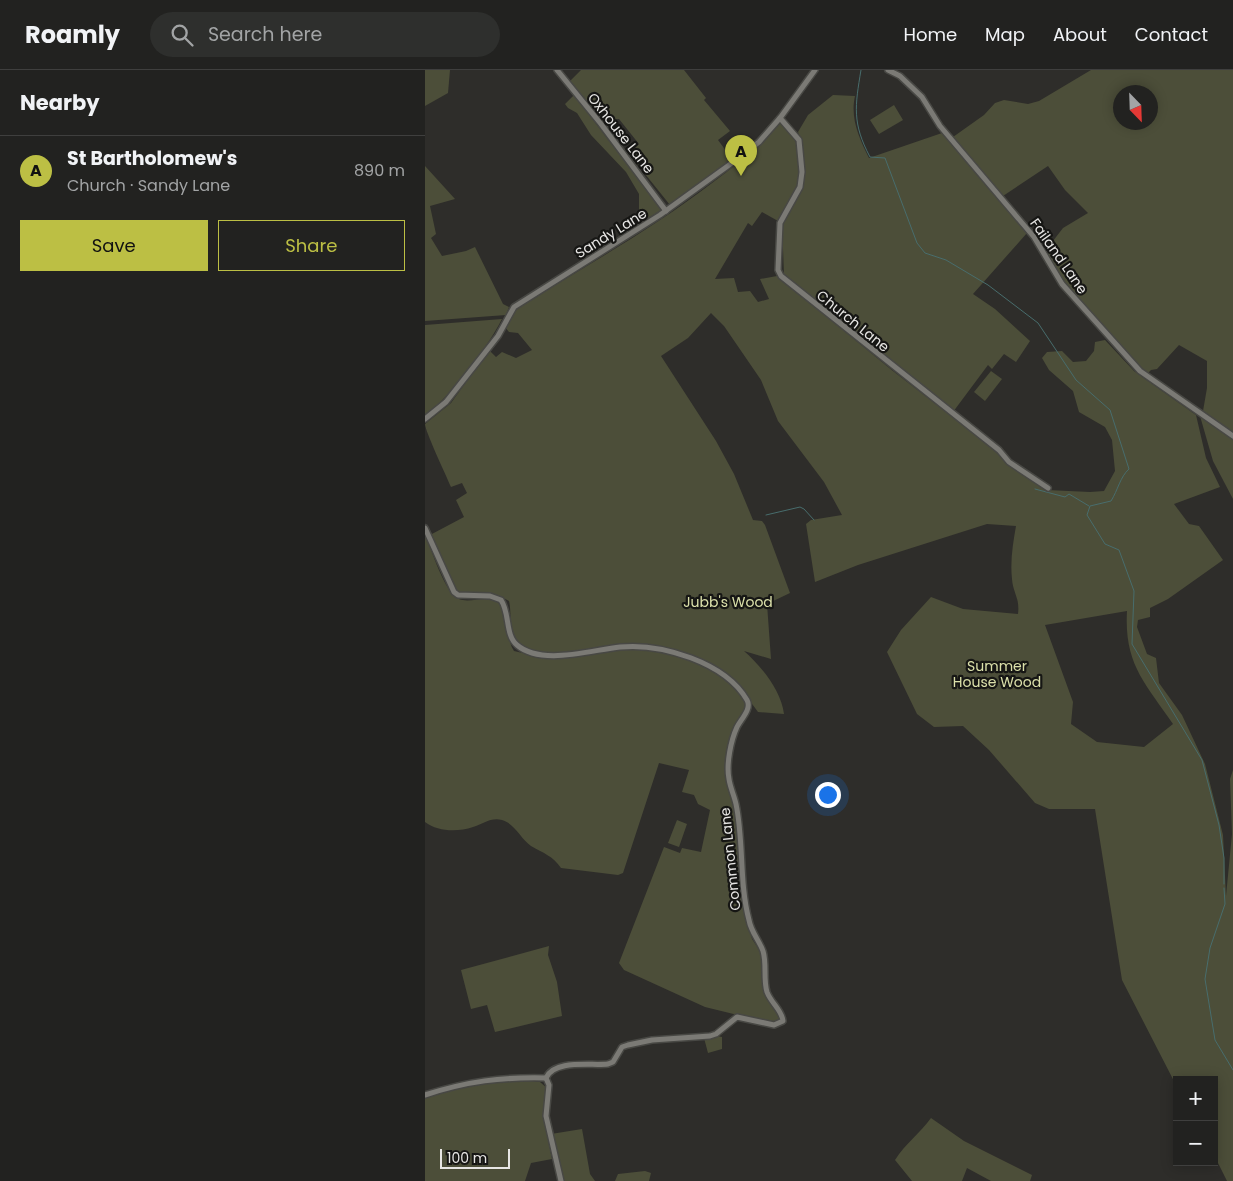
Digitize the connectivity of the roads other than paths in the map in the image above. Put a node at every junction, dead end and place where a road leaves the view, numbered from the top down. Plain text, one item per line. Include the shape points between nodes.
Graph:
1 (557, 70) edge
2 (815, 70) edge
3 (888, 70) edge
4 (781, 118) junction
5 (666, 211) junction
6 (425, 418) edge
7 (1233, 436) edge
8 (1048, 488) dead end
9 (425, 528) edge
10 (546, 1078) junction
11 (425, 1095) edge
12 (561, 1181) edge

1 - 5 street, Oxhouse Lane
2 - 4 street, Sandy Lane
3 - 7 street, Failand Lane via 900,76 922,97 940,126 1034,237 1062,284 1140,371
4 - 5 street, Sandy Lane via 759,142
4 - 8 street, Church Lane via 799,140 802,172 800,187 780,223 778,270 781,276 999,450 1009,462
5 - 6 street, Sandy Lane via 514,307 498,336 446,402
9 - 10 street, Common Lane via 454,592 501,600 511,637 525,651 544,656 629,647 677,653 711,668 738,688 748,702 749,707 736,729 728,778 736,803 743,892 749,921 762,950 768,994 782,1014 783,1022 774,1025 737,1017 716,1034 638,1042 622,1047 609,1064 571,1065 552,1070
10 - 11 street via 465,1082
10 - 12 street via 549,1085 547,1126

